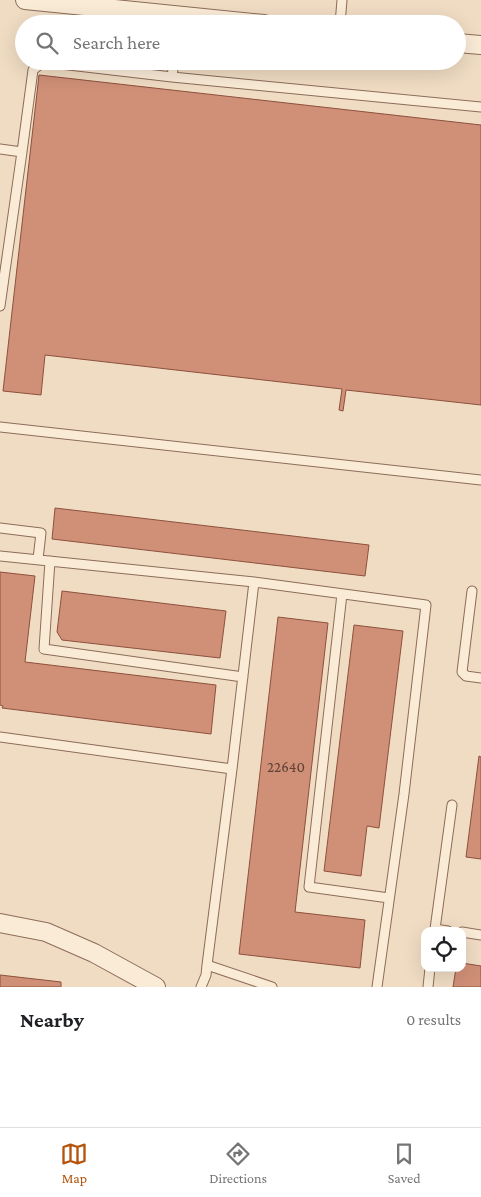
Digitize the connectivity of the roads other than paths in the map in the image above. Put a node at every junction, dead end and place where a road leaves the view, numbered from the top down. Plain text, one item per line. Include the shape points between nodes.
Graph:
1 (25, 0) edge
2 (342, 0) edge
3 (140, 15) edge
4 (341, 15) edge
5 (466, 44) edge
6 (481, 45) edge
7 (33, 70) edge
8 (112, 70) edge
9 (173, 70) edge
10 (172, 77) junction
11 (481, 107) edge
12 (0, 149) edge
13 (22, 152) junction
14 (0, 306) edge
15 (0, 427) edge
16 (481, 480) edge
17 (0, 528) edge
18 (0, 556) edge
19 (38, 560) junction
20 (50, 561) junction
21 (254, 582) junction
22 (472, 591) dead end
23 (342, 594) junction
24 (243, 677) junction
25 (481, 678) edge
26 (0, 737) edge
27 (232, 768) junction
28 (452, 805) dead end
29 (389, 898) junction
30 (0, 923) edge
31 (435, 927) edge
32 (466, 933) edge
33 (481, 935) edge
34 (207, 965) junction
35 (430, 972) edge
36 (156, 987) edge
37 (201, 987) edge
38 (272, 987) edge
39 (377, 987) edge
40 (428, 987) edge

1 - 3 street
2 - 4 lane
5 - 6 street
7 - 13 lane
8 - 10 lane
9 - 10 lane
10 - 11 lane
12 - 13 lane
13 - 14 lane
15 - 16 lane
17 - 19 lane via 42,533
18 - 19 lane
19 - 20 lane
20 - 21 lane
20 - 24 lane via 44,649
21 - 23 lane
21 - 24 lane
22 - 25 lane via 462,672 466,676
23 - 29 lane via 309,887
23 - 29 lane via 426,604
24 - 27 lane
26 - 27 lane
27 - 34 lane
28 - 31 lane
29 - 39 lane
30 - 36 street via 46,932 94,953
32 - 33 lane
34 - 37 lane
34 - 38 lane
35 - 40 lane

